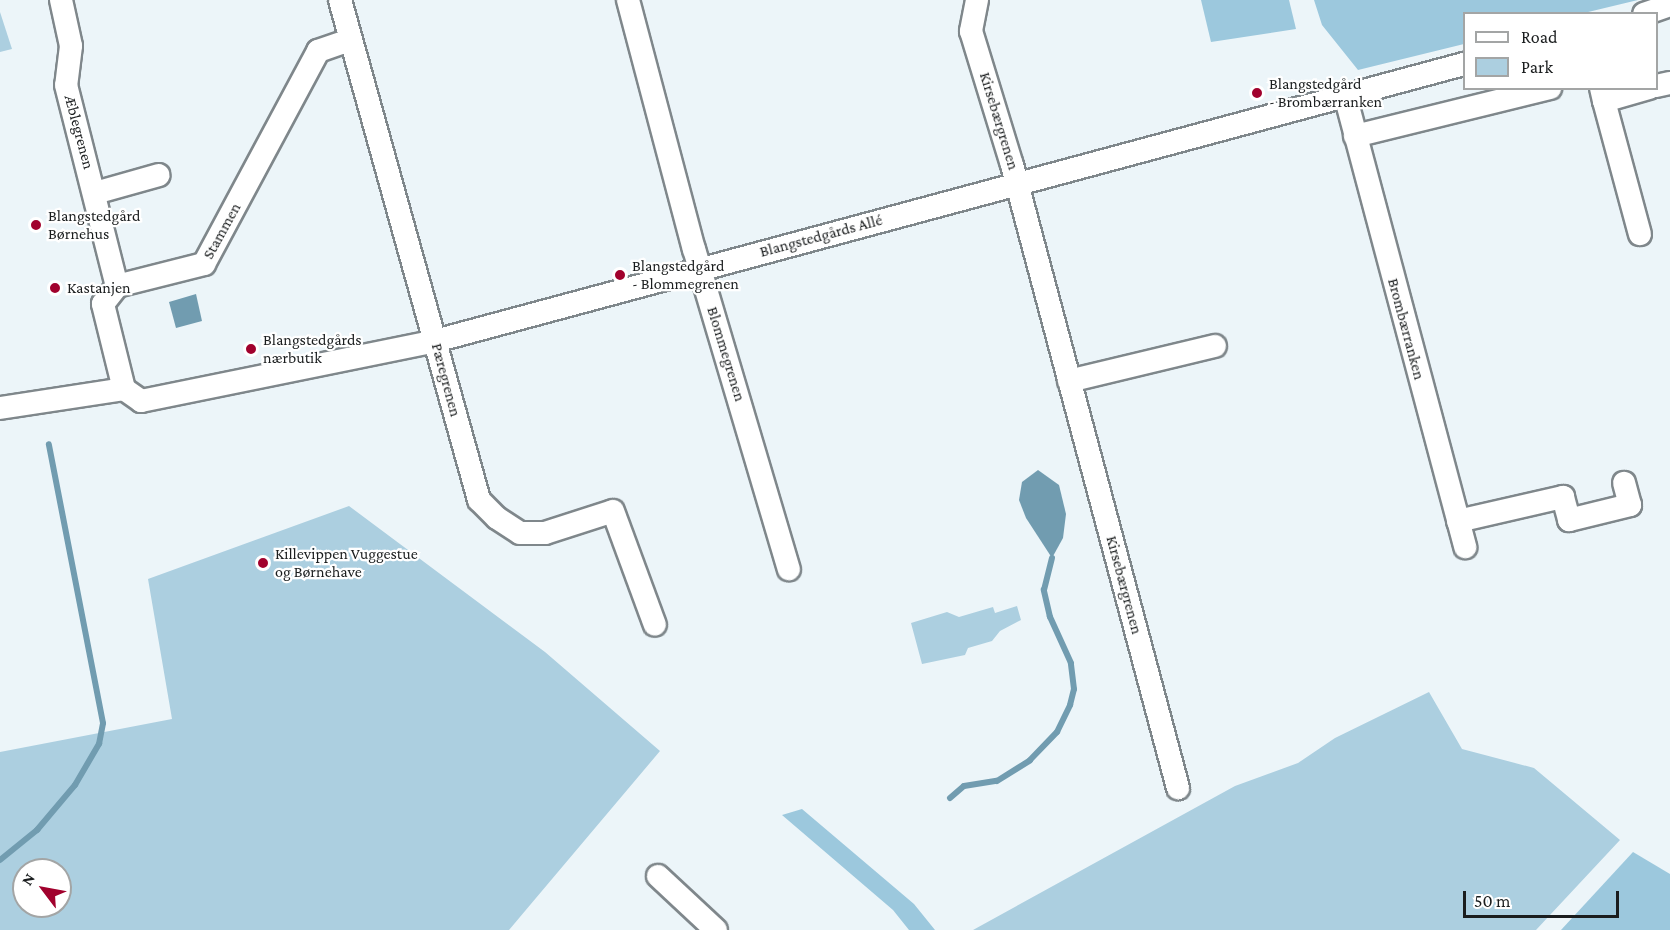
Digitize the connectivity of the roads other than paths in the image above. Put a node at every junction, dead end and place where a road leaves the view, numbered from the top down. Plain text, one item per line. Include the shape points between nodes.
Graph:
1 (60, 0) edge
2 (628, 0) edge
3 (977, 0) edge
4 (1670, 5) edge
5 (346, 6) edge
6 (1650, 12) edge
7 (350, 40) junction
8 (1463, 64) edge
9 (1542, 90) edge
10 (1636, 90) edge
11 (1345, 95) junction
12 (1602, 95) edge
13 (1355, 136) junction
14 (159, 175) dead end
15 (1017, 184) junction
16 (95, 193) junction
17 (1640, 234) dead end
18 (700, 269) junction
19 (117, 286) junction
20 (435, 341) junction
21 (1215, 346) dead end
22 (1070, 381) junction
23 (124, 389) junction
24 (0, 408) edge
25 (1624, 483) dead end
26 (1458, 521) junction
27 (1465, 547) dead end
28 (789, 569) dead end
29 (654, 625) dead end
30 (1178, 788) dead end
31 (658, 876) dead end
32 (716, 930) edge

1 - 16 street, Æblegrenen via 71,46 66,85
2 - 18 street, Blommegrenen
3 - 15 street, Kirsebærgrenen via 971,31
4 - 6 street
5 - 7 street, Pæregrenen
7 - 19 street, Stammen via 318,51 204,264
7 - 20 street, Pæregrenen
8 - 11 street, Blangstedgårds Allé
9 - 13 street
10 - 12 street
11 - 13 street, Brombærranken
11 - 15 street, Blangstedgårds Allé
12 - 17 street
13 - 26 street, Brombærranken
14 - 16 street, Æblegrenen
15 - 18 street, Blangstedgårds Allé
15 - 22 street, Kirsebærgrenen
16 - 19 street, Æblegrenen
18 - 20 street, Blangstedgårds Allé
18 - 28 street, Blommegrenen
19 - 23 street via 103,304
20 - 23 street, Blangstedgårds Allé via 141,401
20 - 29 street, Pæregrenen via 479,500 520,533 545,533 613,511
21 - 22 street
22 - 30 street, Kirsebærgrenen
23 - 24 street
25 - 26 street via 1629,506 1569,520 1563,497
26 - 27 street, Brombærranken
31 - 32 street

